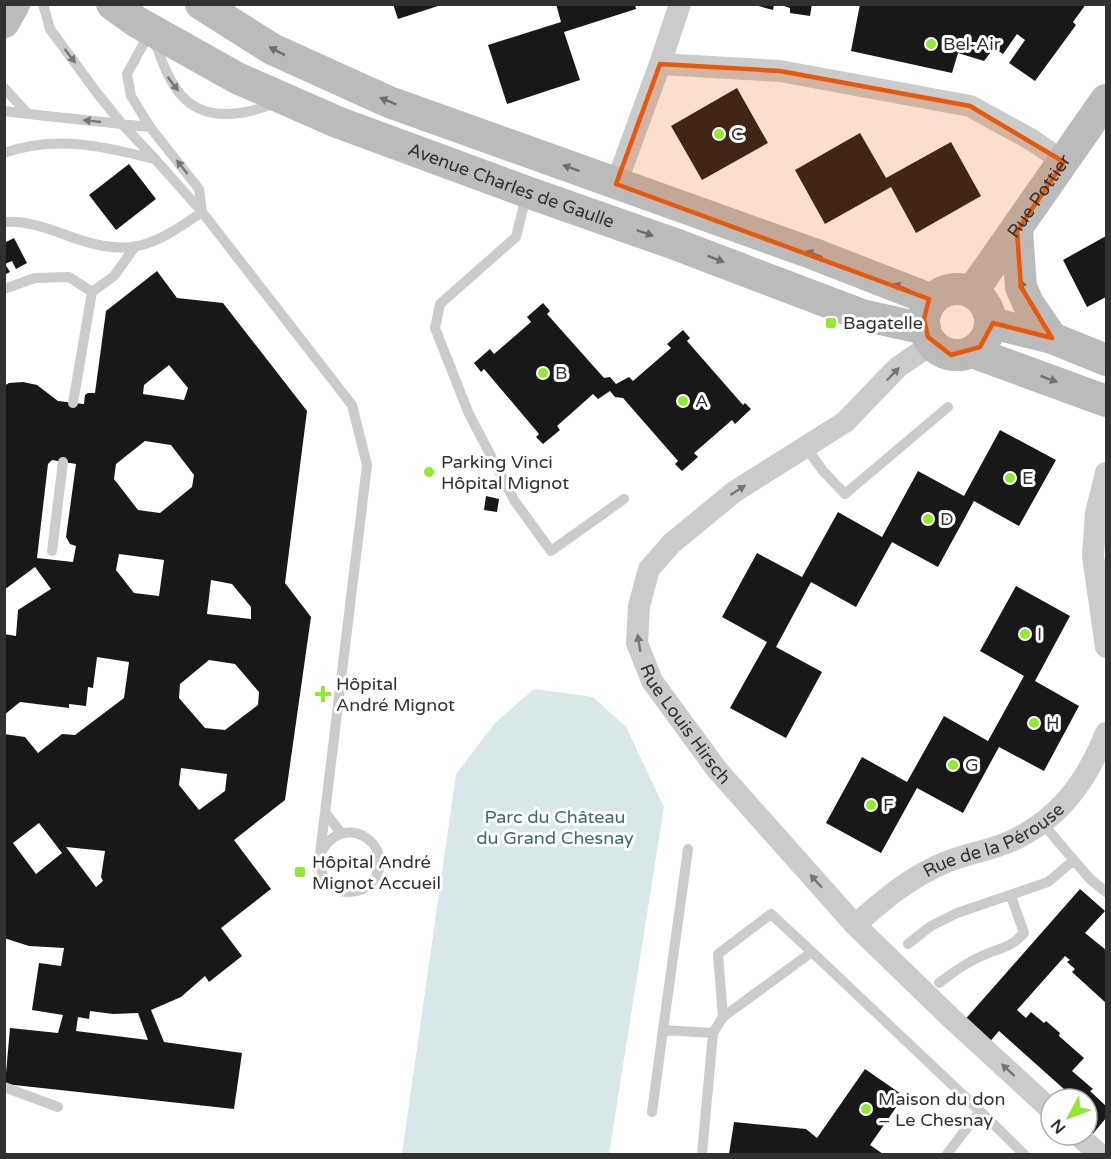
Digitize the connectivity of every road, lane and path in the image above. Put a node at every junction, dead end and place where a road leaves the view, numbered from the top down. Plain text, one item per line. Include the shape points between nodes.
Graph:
1 (14, 4) edge
2 (43, 4) edge
3 (112, 4) edge
4 (201, 4) edge
5 (680, 4) edge
6 (4, 22) edge
7 (151, 30) junction
8 (660, 64) junction
9 (4, 88) edge
10 (289, 100) junction
11 (1107, 100) edge
12 (4, 111) edge
13 (28, 114) junction
14 (122, 124) junction
15 (150, 127) junction
16 (4, 153) edge
17 (155, 159) junction
18 (1064, 162) junction
19 (616, 184) junction
20 (527, 192) junction
21 (202, 212) junction
22 (4, 222) edge
23 (1017, 231) junction
24 (134, 249) junction
25 (4, 289) edge
26 (92, 291) junction
27 (972, 292) junction
28 (991, 323) junction
29 (930, 324) junction
30 (1052, 339) junction
31 (972, 352) junction
32 (1107, 360) edge
33 (1107, 401) edge
34 (73, 402) dead end
35 (948, 407) dead end
36 (806, 447) junction
37 (63, 462) dead end
38 (1107, 473) edge
39 (624, 499) dead end
40 (52, 551) dead end
41 (1107, 647) edge
42 (1107, 733) edge
43 (325, 812) junction
44 (1043, 824) junction
45 (341, 833) junction
46 (688, 849) dead end
47 (320, 854) junction
48 (1074, 860) junction
49 (1107, 892) edge
50 (1011, 896) junction
51 (855, 925) junction
52 (908, 944) dead end
53 (812, 952) junction
54 (939, 983) dead end
55 (723, 1017) junction
56 (663, 1030) junction
57 (713, 1033) junction
58 (4, 1087) edge
59 (1039, 1099) edge
60 (58, 1107) dead end
61 (981, 1111) junction
62 (652, 1112) dead end
63 (702, 1155) edge
64 (947, 1155) edge
65 (1024, 1155) edge

1 - 6 main road
2 -> 14 lane via 50,29
3 - 7 main road, Avenue Charles de Gaulle
19 -> 4 main road, Avenue Charles de Gaulle via 389,102 272,49
5 - 8 street
7 - 10 main road, Avenue Charles de Gaulle via 237,78
7 -> 10 lane via 166,74 186,101 208,114 239,113
7 - 15 lane via 127,74 130,96
8 - 18 street via 780,71 970,106
8 - 19 street
9 - 13 lane
10 - 20 main road, Avenue Charles de Gaulle via 337,122
11 - 18 main road, Rue Pottier
12 - 13 lane
14 -> 13 lane
14 - 15 lane
14 - 17 lane
21 -> 15 lane via 199,189
16 - 17 lane via 26,145 87,144
17 - 21 lane
18 - 23 main road, Rue Pottier
29 -> 19 main road, Avenue Charles de Gaulle via 814,254
20 -> 29 main road, Avenue Charles de Gaulle via 862,315
20 - 39 lane via 516,237 440,304 435,328 469,414 514,500 551,551
21 - 24 lane via 169,236
21 - 43 lane via 352,405 367,465
22 - 24 lane via 16,220 84,242
23 - 27 main road, Rue Pottier
30 -> 23 main road via 1021,287
24 - 26 lane via 114,276
25 - 26 lane via 35,278 69,277
26 - 34 lane
27 - 28 main road via 986,305
27 - 29 main road via 961,289 940,293
28 - 30 main road
28 - 31 main road via 986,340
29 - 31 main road, Avenue Charles de Gaulle via 941,351 951,355
36 -> 29 street, Rue Louis Hirsch via 845,422 898,368
30 - 32 main road
31 -> 33 main road, Avenue Charles de Gaulle
35 - 36 lane via 845,494
51 -> 36 street, Rue Louis Hirsch via 718,771 652,681 637,644 639,606 649,569 699,519
37 - 40 lane
38 - 41 street via 1096,513 1093,556
42 - 44 street, Rue de la Pérouse via 1080,785
43 - 45 lane
43 - 47 lane
44 - 48 lane
44 - 51 street, Rue de la Pérouse via 1008,843 945,862 911,879
45 - 47 lane via 332,837
45 - 47 lane via 360,834 375,846 379,864 372,882 356,892 335,889 321,874
46 - 56 lane
48 - 49 lane
48 - 50 lane via 1048,882
50 - 52 lane via 957,913
50 - 54 lane via 1024,933 1013,945 984,955
59 -> 51 street, Rue Louis Hirsch
53 - 55 lane
53 - 55 lane via 771,914 718,954
53 - 61 lane
55 - 57 lane
56 - 57 lane
56 - 62 lane
57 - 63 lane
58 - 60 lane
61 - 64 lane
61 - 65 lane

